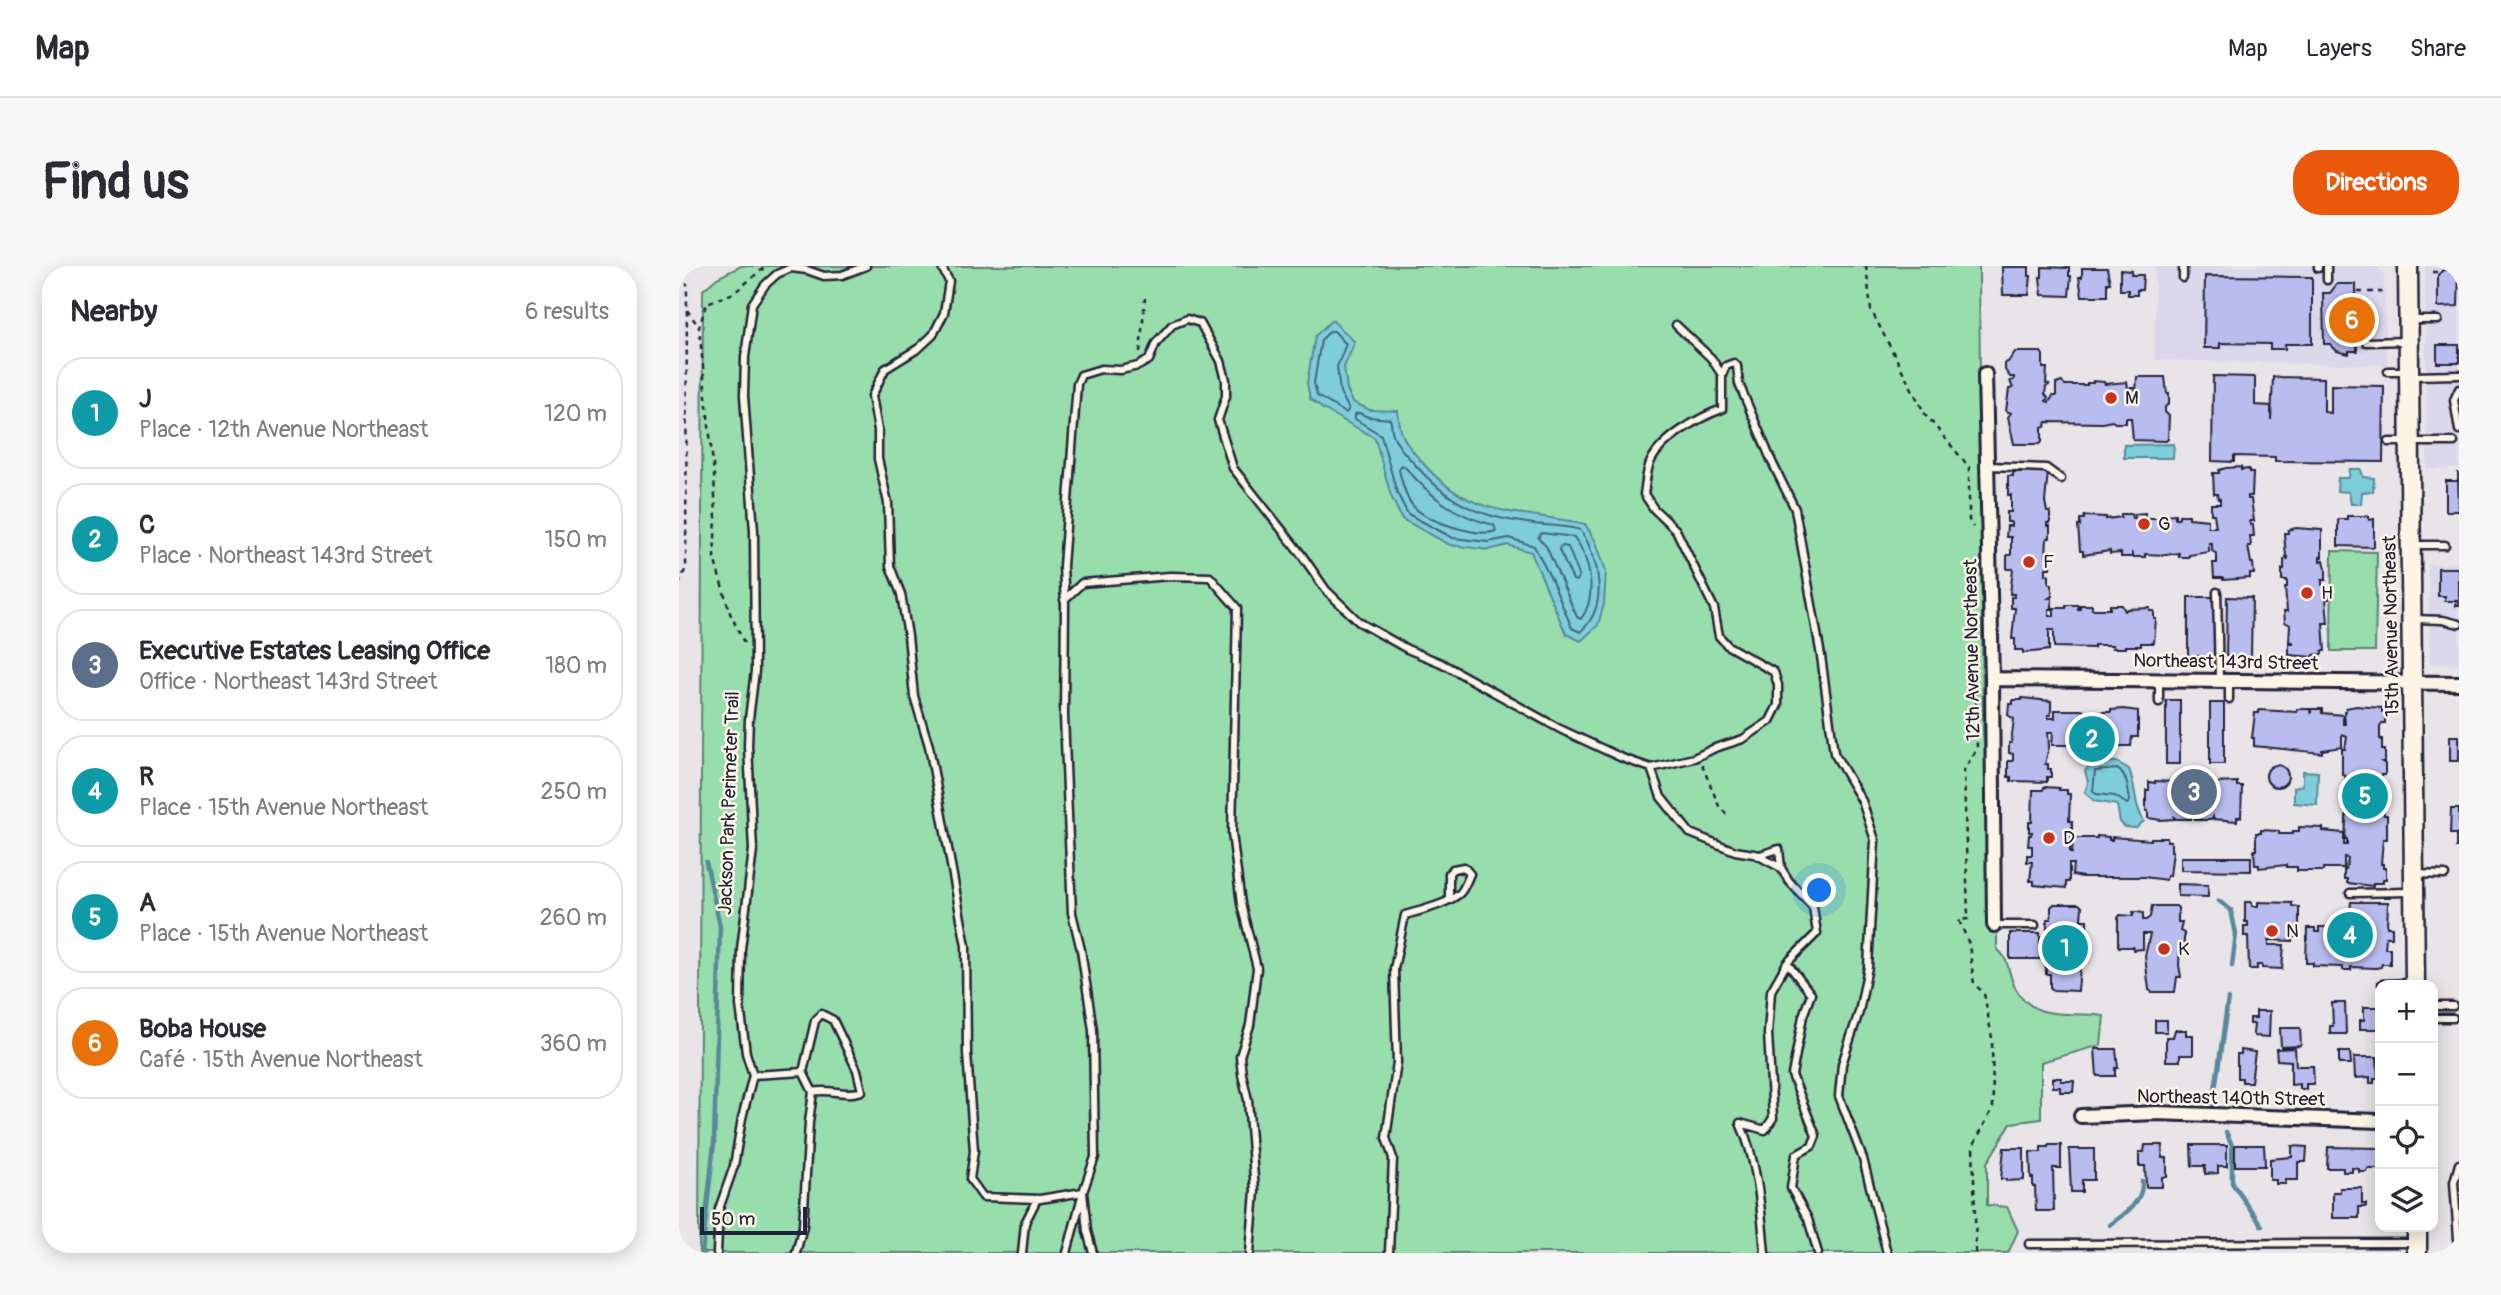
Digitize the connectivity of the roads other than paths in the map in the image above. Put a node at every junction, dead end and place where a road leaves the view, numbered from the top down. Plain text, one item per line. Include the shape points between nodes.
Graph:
1 (866, 266) edge
2 (941, 266) edge
3 (2183, 266) edge
4 (2327, 266) edge
5 (2408, 266) edge
6 (2183, 278) dead end
7 (2327, 280) dead end
8 (2409, 320) junction
9 (2438, 320) dead end
10 (1676, 325) dead end
11 (2409, 341) junction
12 (2366, 342) dead end
13 (2388, 371) dead end
14 (2409, 373) junction
15 (1985, 374) dead end
16 (1722, 375) junction
17 (2459, 375) edge
18 (2459, 389) edge
19 (2459, 430) edge
20 (2389, 442) dead end
21 (2410, 442) junction
22 (2454, 442) dead end
23 (1987, 466) junction
24 (2061, 479) dead end
25 (2411, 545) junction
26 (2445, 545) dead end
27 (2217, 592) dead end
28 (1065, 600) junction
29 (2412, 619) junction
30 (2459, 624) edge
31 (1992, 678) junction
32 (2158, 681) junction
33 (2224, 682) junction
34 (2413, 683) junction
35 (2459, 683) edge
36 (2229, 699) dead end
37 (2158, 702) dead end
38 (1651, 768) junction
39 (1755, 854) junction
40 (1781, 868) junction
41 (2414, 874) junction
42 (2445, 874) dead end
43 (2414, 892) junction
44 (2350, 893) dead end
45 (1449, 899) junction
46 (1994, 925) joint
47 (2035, 925) dead end
48 (1787, 963) junction
49 (2415, 980) edge
50 (2438, 1006) edge
51 (2453, 1006) dead end
52 (2438, 1018) edge
53 (2453, 1018) dead end
54 (803, 1072) junction
55 (753, 1075) junction
56 (813, 1092) junction
57 (2081, 1116) dead end
58 (2375, 1121) edge
59 (2459, 1164) edge
60 (1083, 1192) junction
61 (1037, 1199) junction
62 (2417, 1241) edge
63 (2029, 1244) dead end
64 (717, 1253) edge
65 (796, 1253) edge
66 (1022, 1253) edge
67 (1067, 1253) edge
68 (1093, 1253) edge
69 (1250, 1253) edge
70 (1389, 1253) edge
71 (1765, 1253) edge
72 (1818, 1253) edge
73 (1887, 1253) edge
74 (2459, 1253) edge

1 - 55 lane via 824,276 791,268 771,280 752,304 744,396 754,531 755,671 748,746 753,850 741,949 740,1005 745,1053
2 - 61 lane via 949,281 944,313 933,334 885,369 872,396 878,459 888,503 890,566 901,594 914,696 929,746 966,946 974,1152 970,1179 983,1196
3 - 6 lane
4 - 7 lane
5 - 8 main road, 15th Avenue Northeast
8 - 9 lane
8 - 11 main road, 15th Avenue Northeast
10 - 16 lane
11 - 12 lane
11 - 14 main road, 15th Avenue Northeast
13 - 14 lane
14 - 17 lane
14 - 21 main road, 15th Avenue Northeast
15 - 23 street, 12th Avenue Northeast
16 - 38 lane via 1722,409 1698,418 1651,461 1644,494 1677,530 1714,608 1719,636 1774,672 1778,705 1770,721 1743,739
16 - 73 lane via 1726,366 1737,366 1739,384 1795,509 1834,753 1862,802 1875,840 1868,967 1842,1064 1839,1096 1863,1159
18 - 19 lane via 2454,400
20 - 21 lane
21 - 22 lane
21 - 25 main road, 15th Avenue Northeast
23 - 24 lane via 2046,468
23 - 31 street, 12th Avenue Northeast
25 - 26 lane
25 - 29 main road, 15th Avenue Northeast
27 - 33 lane
28 - 38 lane via 1063,553 1077,384 1081,375 1121,370 1149,360 1172,325 1187,318 1200,323 1221,361 1226,396 1218,420 1233,468 1334,598 1359,622 1407,649 1560,729
28 - 60 lane via 1064,716 1072,913 1093,1030 1095,1157
28 - 69 lane via 1082,583 1210,577 1237,608 1233,834 1241,904 1257,968 1241,1056 1255,1191
29 - 30 lane
29 - 34 main road, 15th Avenue Northeast
31 - 32 street, Northeast 143rd Street
31 - 46 street, 12th Avenue Northeast
32 - 33 street, Northeast 143rd Street
32 - 37 lane
33 - 34 street, Northeast 143rd Street
33 - 36 lane
34 - 35 street, Northeast 143rd Street
34 - 41 main road, 15th Avenue Northeast
38 - 39 lane via 1661,797 1690,833
39 - 40 lane
39 - 40 lane via 1779,849
40 - 48 lane via 1813,907 1817,933
41 - 42 lane
41 - 43 main road, 15th Avenue Northeast
43 - 44 lane
43 - 49 main road, 15th Avenue Northeast
45 - 45 lane via 1460,893 1469,874 1464,867 1449,873
45 - 70 lane via 1405,915 1394,969 1397,1062 1386,1138 1393,1158
46 - 47 lane
48 - 71 lane via 1771,991 1768,1034 1773,1118 1765,1130 1740,1123 1760,1197
48 - 72 lane via 1811,994 1792,1075 1816,1136 1812,1146 1795,1156 1791,1188 1808,1219
50 - 51 lane
52 - 53 lane
54 - 55 lane
54 - 56 lane
54 - 56 lane via 815,1021 821,1014 832,1020 857,1070 862,1091
55 - 64 lane via 734,1166 719,1209
56 - 65 lane via 803,1226
57 - 58 street, Northeast 140th Street via 2156,1113
59 - 74 lane via 2454,1182
60 - 61 lane
60 - 67 lane
60 - 68 lane
61 - 66 lane via 1025,1223
62 - 63 lane

